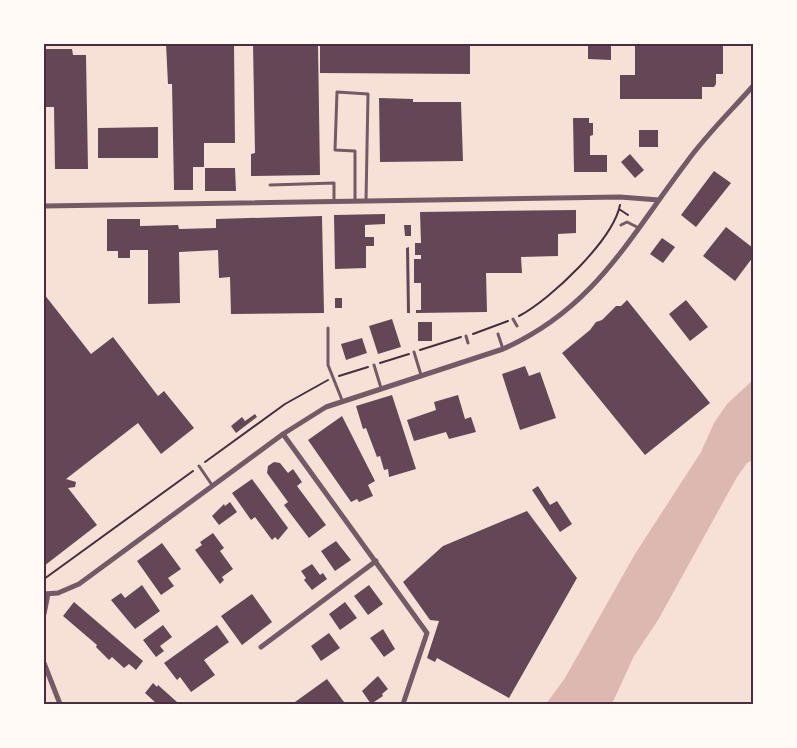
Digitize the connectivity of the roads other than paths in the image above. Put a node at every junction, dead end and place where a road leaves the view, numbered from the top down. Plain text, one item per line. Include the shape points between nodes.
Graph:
1 (753, 86) edge
2 (270, 185) dead end
3 (658, 200) junction
4 (334, 201) junction
5 (355, 201) junction
6 (366, 201) junction
7 (44, 206) edge
8 (621, 225) dead end
9 (639, 228) junction
10 (513, 319) dead end
11 (516, 326) dead end
12 (328, 328) dead end
13 (498, 334) dead end
14 (466, 336) dead end
15 (468, 343) dead end
16 (503, 349) junction
17 (414, 352) dead end
18 (374, 365) dead end
19 (421, 375) junction
20 (381, 388) junction
21 (342, 400) junction
22 (283, 434) junction
23 (199, 466) dead end
24 (213, 486) junction
25 (376, 561) junction
26 (46, 594) edge
27 (44, 614) edge
28 (261, 647) dead end
29 (44, 663) edge
30 (60, 704) edge
31 (403, 704) edge

1 - 3 street via 695,151
2 - 4 lane via 334,183
3 - 6 street via 620,197
3 - 9 street
4 - 5 street
4 - 7 street
5 - 6 street
5 - 6 lane via 355,151 335,150 337,92 368,94
8 - 9 lane via 627,222
9 - 16 street via 601,278 556,321
10 - 11 lane
12 - 21 lane via 328,366
13 - 16 lane
14 - 15 lane
16 - 19 street
17 - 19 lane
18 - 20 lane
19 - 20 street
20 - 21 street
21 - 22 street
22 - 24 street
22 - 25 street
23 - 24 lane
24 - 26 street via 79,584 58,594
25 - 28 street
25 - 31 street via 427,633
26 - 27 street
29 - 30 street

